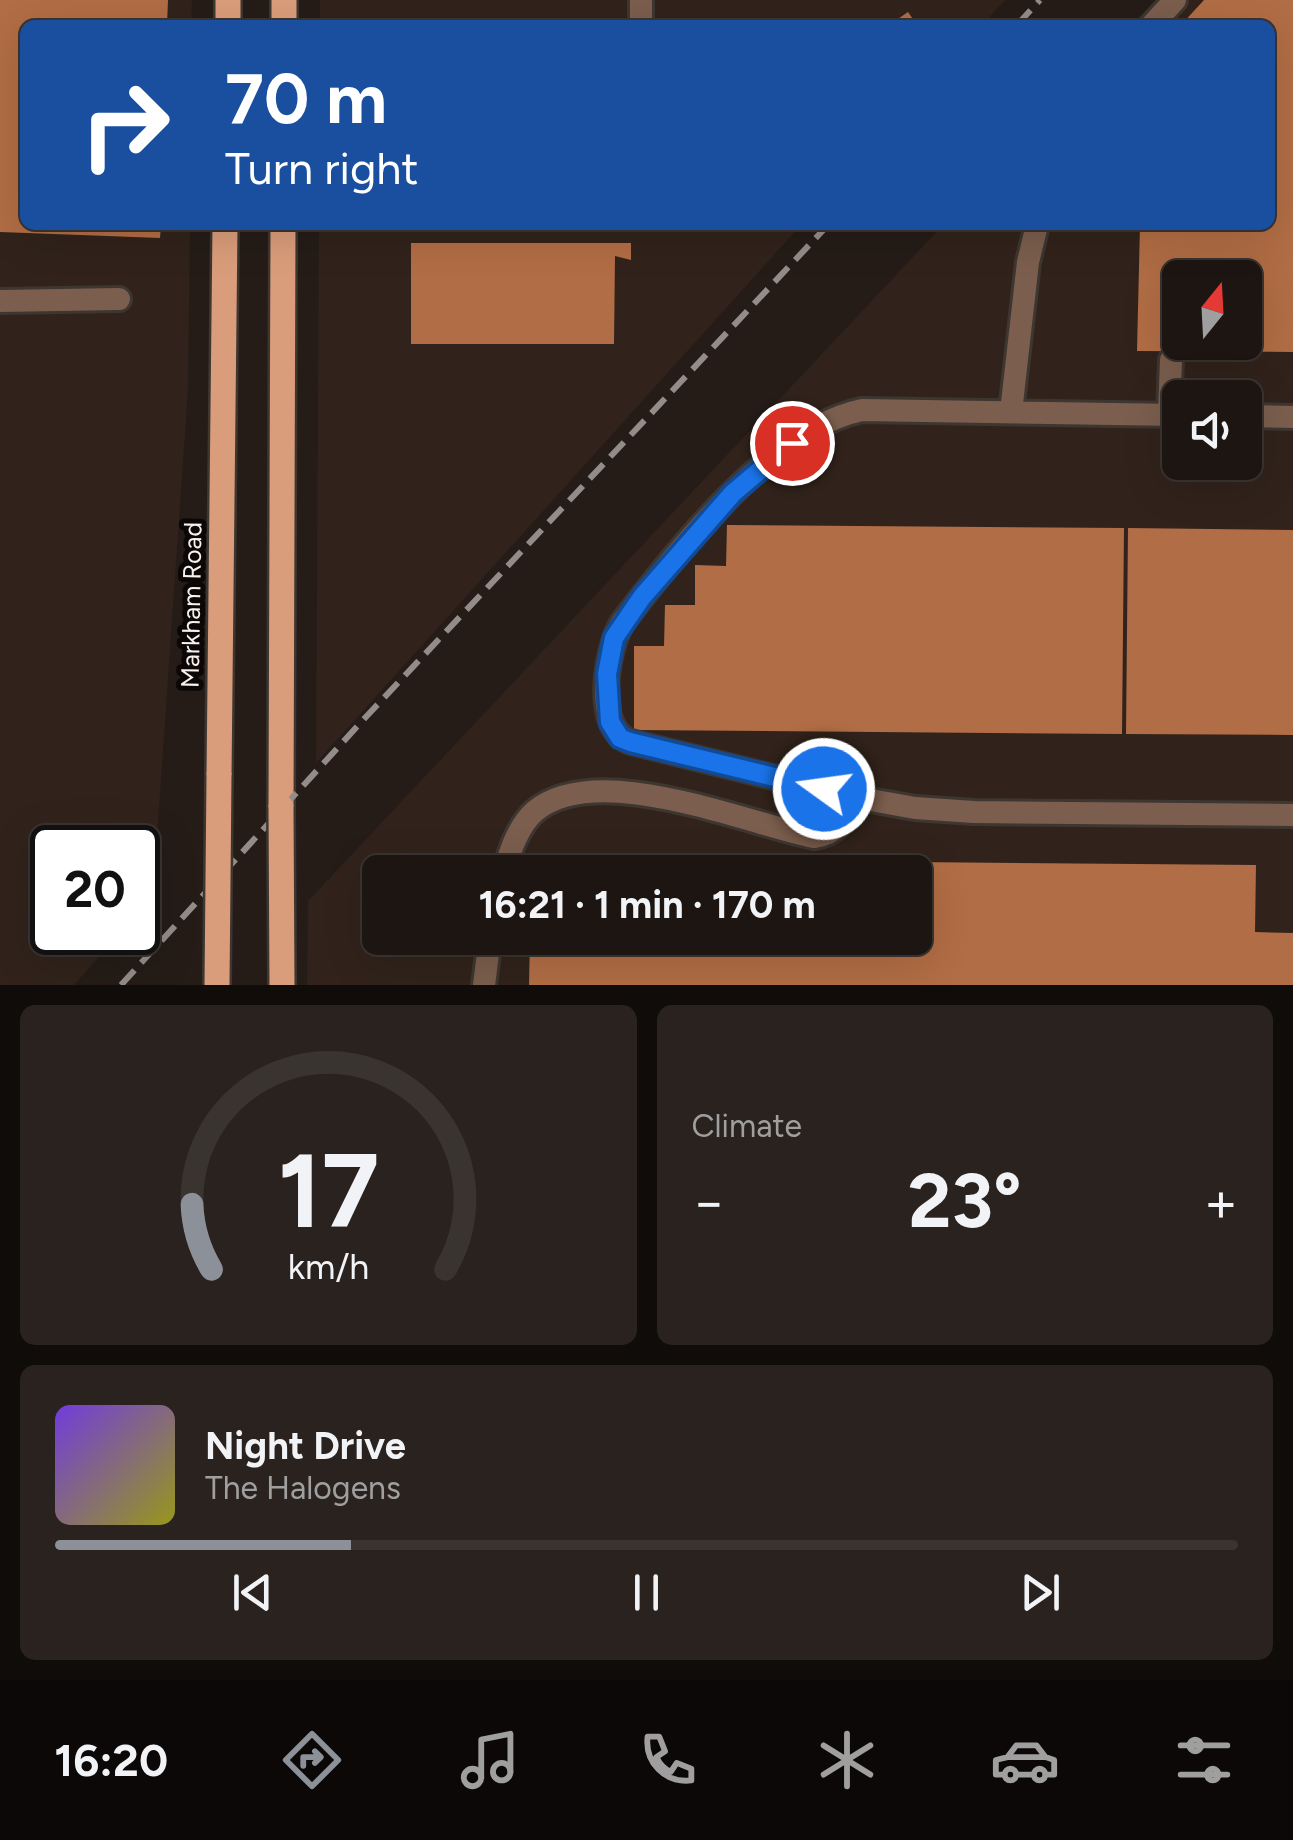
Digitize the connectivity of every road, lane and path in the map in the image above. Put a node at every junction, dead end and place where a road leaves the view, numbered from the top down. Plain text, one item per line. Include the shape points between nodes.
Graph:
1 (1175, 0) edge
2 (1157, 20) edge
3 (226, 230) edge
4 (283, 230) edge
5 (1037, 230) edge
6 (119, 299) dead end
7 (0, 301) edge
8 (1170, 360) dead end
9 (1171, 380) edge
10 (1011, 412) junction
11 (1162, 415) edge
12 (1262, 417) edge
13 (1293, 418) edge
14 (854, 797) junction
15 (1293, 814) edge
16 (511, 855) edge
17 (488, 955) edge
18 (216, 985) edge
19 (282, 985) edge
20 (484, 985) edge

1 - 2 lane
3 - 18 main road, Markham Road, bridge
4 - 19 main road, bridge
5 - 10 lane
6 - 7 lane
8 - 9 lane
10 - 11 lane
10 - 14 lane via 862,410 808,430 733,493 614,638 607,674 610,722 620,738
12 - 13 lane
14 - 15 lane via 974,812
14 - 16 lane via 836,830 814,838 656,797 587,790 533,812
17 - 20 lane

